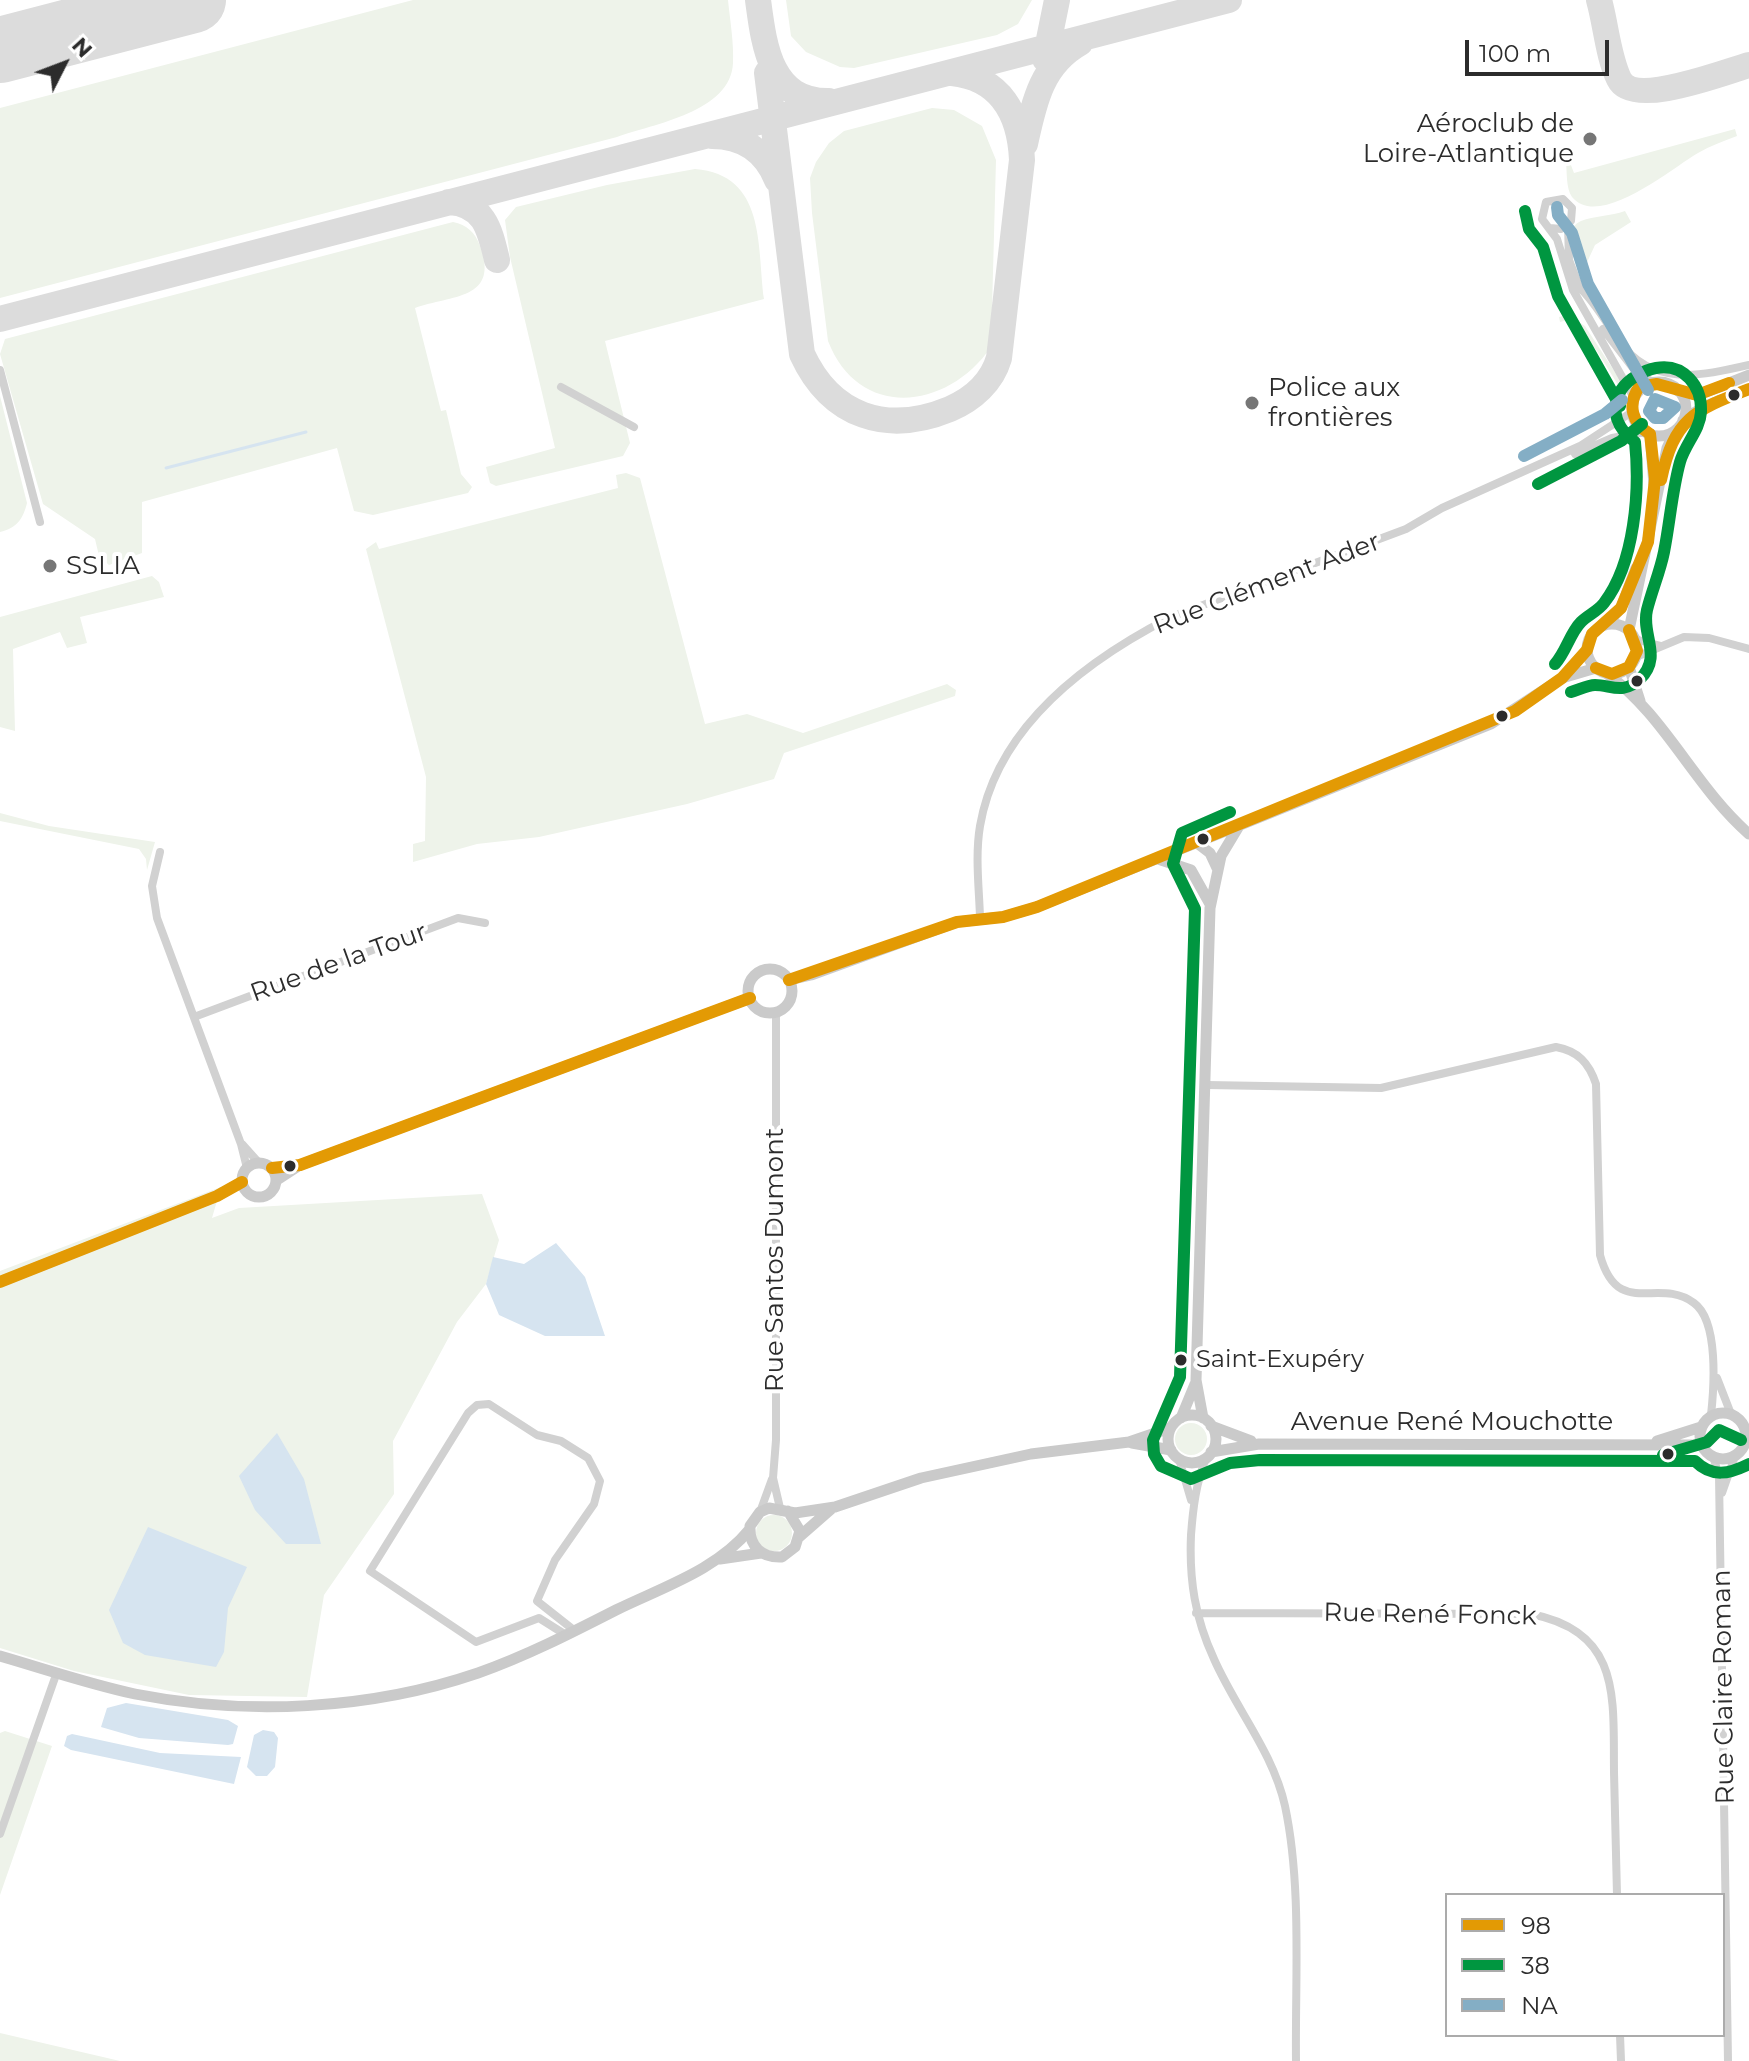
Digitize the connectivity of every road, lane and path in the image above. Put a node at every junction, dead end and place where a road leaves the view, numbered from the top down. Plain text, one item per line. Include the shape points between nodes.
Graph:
1 (1568, 225) junction
2 (1550, 228) junction
3 (1579, 287) junction
4 (1749, 365) edge
5 (0, 370) edge
6 (1749, 375) edge
7 (1653, 383) junction
8 (561, 387) dead end
9 (1749, 389) edge
10 (1678, 391) junction
11 (1634, 398) junction
12 (1632, 412) junction
13 (1679, 426) junction
14 (634, 427) dead end
15 (1648, 433) junction
16 (1654, 514) junction
17 (40, 522) dead end
18 (1406, 529) junction
19 (1648, 542) junction
20 (1607, 624) junction
21 (1632, 634) junction
22 (1661, 646) junction
23 (1749, 649) edge
24 (1587, 650) junction
25 (1632, 662) junction
26 (1601, 671) junction
27 (1562, 678) junction
28 (1641, 701) junction
29 (1239, 825) junction
30 (1749, 834) edge
31 (1195, 843) junction
32 (160, 852) dead end
33 (1157, 858) junction
34 (1217, 868) junction
35 (1191, 870) junction
36 (1211, 905) junction
37 (980, 917) junction
38 (485, 923) dead end
39 (789, 980) junction
40 (750, 998) junction
41 (776, 1012) junction
42 (194, 1017) junction
43 (1207, 1085) junction
44 (253, 1165) junction
45 (274, 1174) junction
46 (244, 1186) junction
47 (0, 1282) edge
48 (1714, 1370) junction
49 (1196, 1380) junction
50 (1731, 1414) junction
51 (1711, 1415) junction
52 (1181, 1418) junction
53 (1207, 1421) junction
54 (1746, 1425) edge
55 (1701, 1427) junction
56 (1170, 1428) junction
57 (1129, 1442) junction
58 (1259, 1444) junction
59 (1645, 1445) junction
60 (1702, 1445) junction
61 (1742, 1450) edge
62 (1175, 1454) junction
63 (1208, 1455) junction
64 (1713, 1456) junction
65 (773, 1478) junction
66 (1718, 1506) junction
67 (835, 1507) junction
68 (1193, 1508) junction
69 (784, 1509) junction
70 (760, 1512) junction
71 (750, 1529) junction
72 (799, 1537) junction
73 (761, 1553) junction
74 (720, 1559) junction
75 (1196, 1613) junction
76 (571, 1633) junction
77 (0, 1656) edge
78 (57, 1672) junction
79 (0, 1834) edge
80 (1617, 1893) edge
81 (1620, 2037) edge
82 (1296, 2061) edge
83 (1621, 2061) edge
84 (1728, 2061) edge

1 - 2 street
1 - 2 street via 1570,205 1554,198 1541,212
1 - 3 street via 1569,260
2 - 11 street via 1573,290
3 - 4 street via 1645,368 1680,374
3 - 7 street via 1624,359
5 - 17 street
6 - 10 street via 1698,395
7 - 10 street
7 - 11 street
8 - 14 street
9 - 13 street via 1703,407
10 - 13 street via 1684,402
11 - 12 street
12 - 15 street
12 - 18 street, Rue Clément Ader via 1580,446
13 - 15 street via 1663,435
13 - 16 street via 1667,448
15 - 16 street via 1655,464
15 - 18 street, Rue Clément Ader via 1612,438
16 - 19 street
18 - 37 street, Rue Clément Ader via 1171,617 1047,703 1014,742 989,792 977,852
19 - 20 street via 1621,608
19 - 21 street
20 - 21 street
20 - 24 street via 1592,634
21 - 22 street
21 - 25 street
22 - 23 street via 1690,636
22 - 25 street
24 - 26 street
24 - 27 street
25 - 26 street via 1618,673
25 - 28 street
26 - 27 street
26 - 28 street
27 - 29 street via 1491,724
28 - 30 street via 1706,791
29 - 31 street
29 - 34 street
31 - 33 street
31 - 34 street via 1210,853
31 - 35 street via 1188,859
32 - 42 street via 152,894
33 - 35 street
33 - 37 street via 1019,914
34 - 36 street
35 - 36 street
36 - 43 street
37 - 39 street
38 - 42 street, Rue de la Tour via 458,918
39 - 40 street via 779,971 765,970 750,984
39 - 41 street via 791,999
40 - 41 street via 763,1011
40 - 45 street
41 - 65 street, Rue Santos Dumont
42 - 44 street
43 - 48 street via 1381,1088 1556,1047 1575,1053 1596,1084 1604,1269 1625,1292 1695,1303 1707,1323
43 - 49 street
44 - 45 street
44 - 46 street
45 - 46 street via 267,1195 255,1196
46 - 47 street
48 - 50 street
48 - 51 street
49 - 52 street
49 - 53 street
50 - 51 street
50 - 54 street
51 - 55 street
52 - 53 street
52 - 56 street
53 - 58 street, Avenue René Mouchotte
53 - 63 street via 1216,1437
54 - 61 street
55 - 59 street, Avenue René Mouchotte
55 - 60 street
56 - 57 street
56 - 62 street
57 - 62 street
57 - 67 street via 1076,1446 921,1478
58 - 59 street, Avenue René Mouchotte
58 - 63 street, Avenue René Mouchotte
59 - 60 street, Avenue René Mouchotte
60 - 64 street
61 - 64 street
61 - 66 street, Rue Claire Roman
62 - 63 street via 1190,1463
62 - 68 street
63 - 68 street
64 - 66 street, Rue Claire Roman
65 - 69 street, Rue Santos Dumont
65 - 70 street
66 - 84 street, Rue Claire Roman
67 - 69 street
67 - 72 street
68 - 75 street via 1189,1574
69 - 70 street
69 - 72 street via 794,1517
70 - 71 street
71 - 73 street via 752,1544
71 - 74 street
72 - 73 street via 782,1557
73 - 74 street
74 - 76 street
75 - 80 street, Rue René Fonck via 1531,1614 1570,1624 1599,1654 1613,1693
75 - 82 street via 1285,1806
76 - 76 street via 539,1618 476,1642 370,1571 477,1405 489,1404 537,1435 561,1441 594,1466 600,1484 597,1497 555,1560 537,1601
76 - 78 street via 475,1674 403,1693 334,1703 216,1704 134,1693
77 - 78 street
78 - 79 street
81 - 83 street

